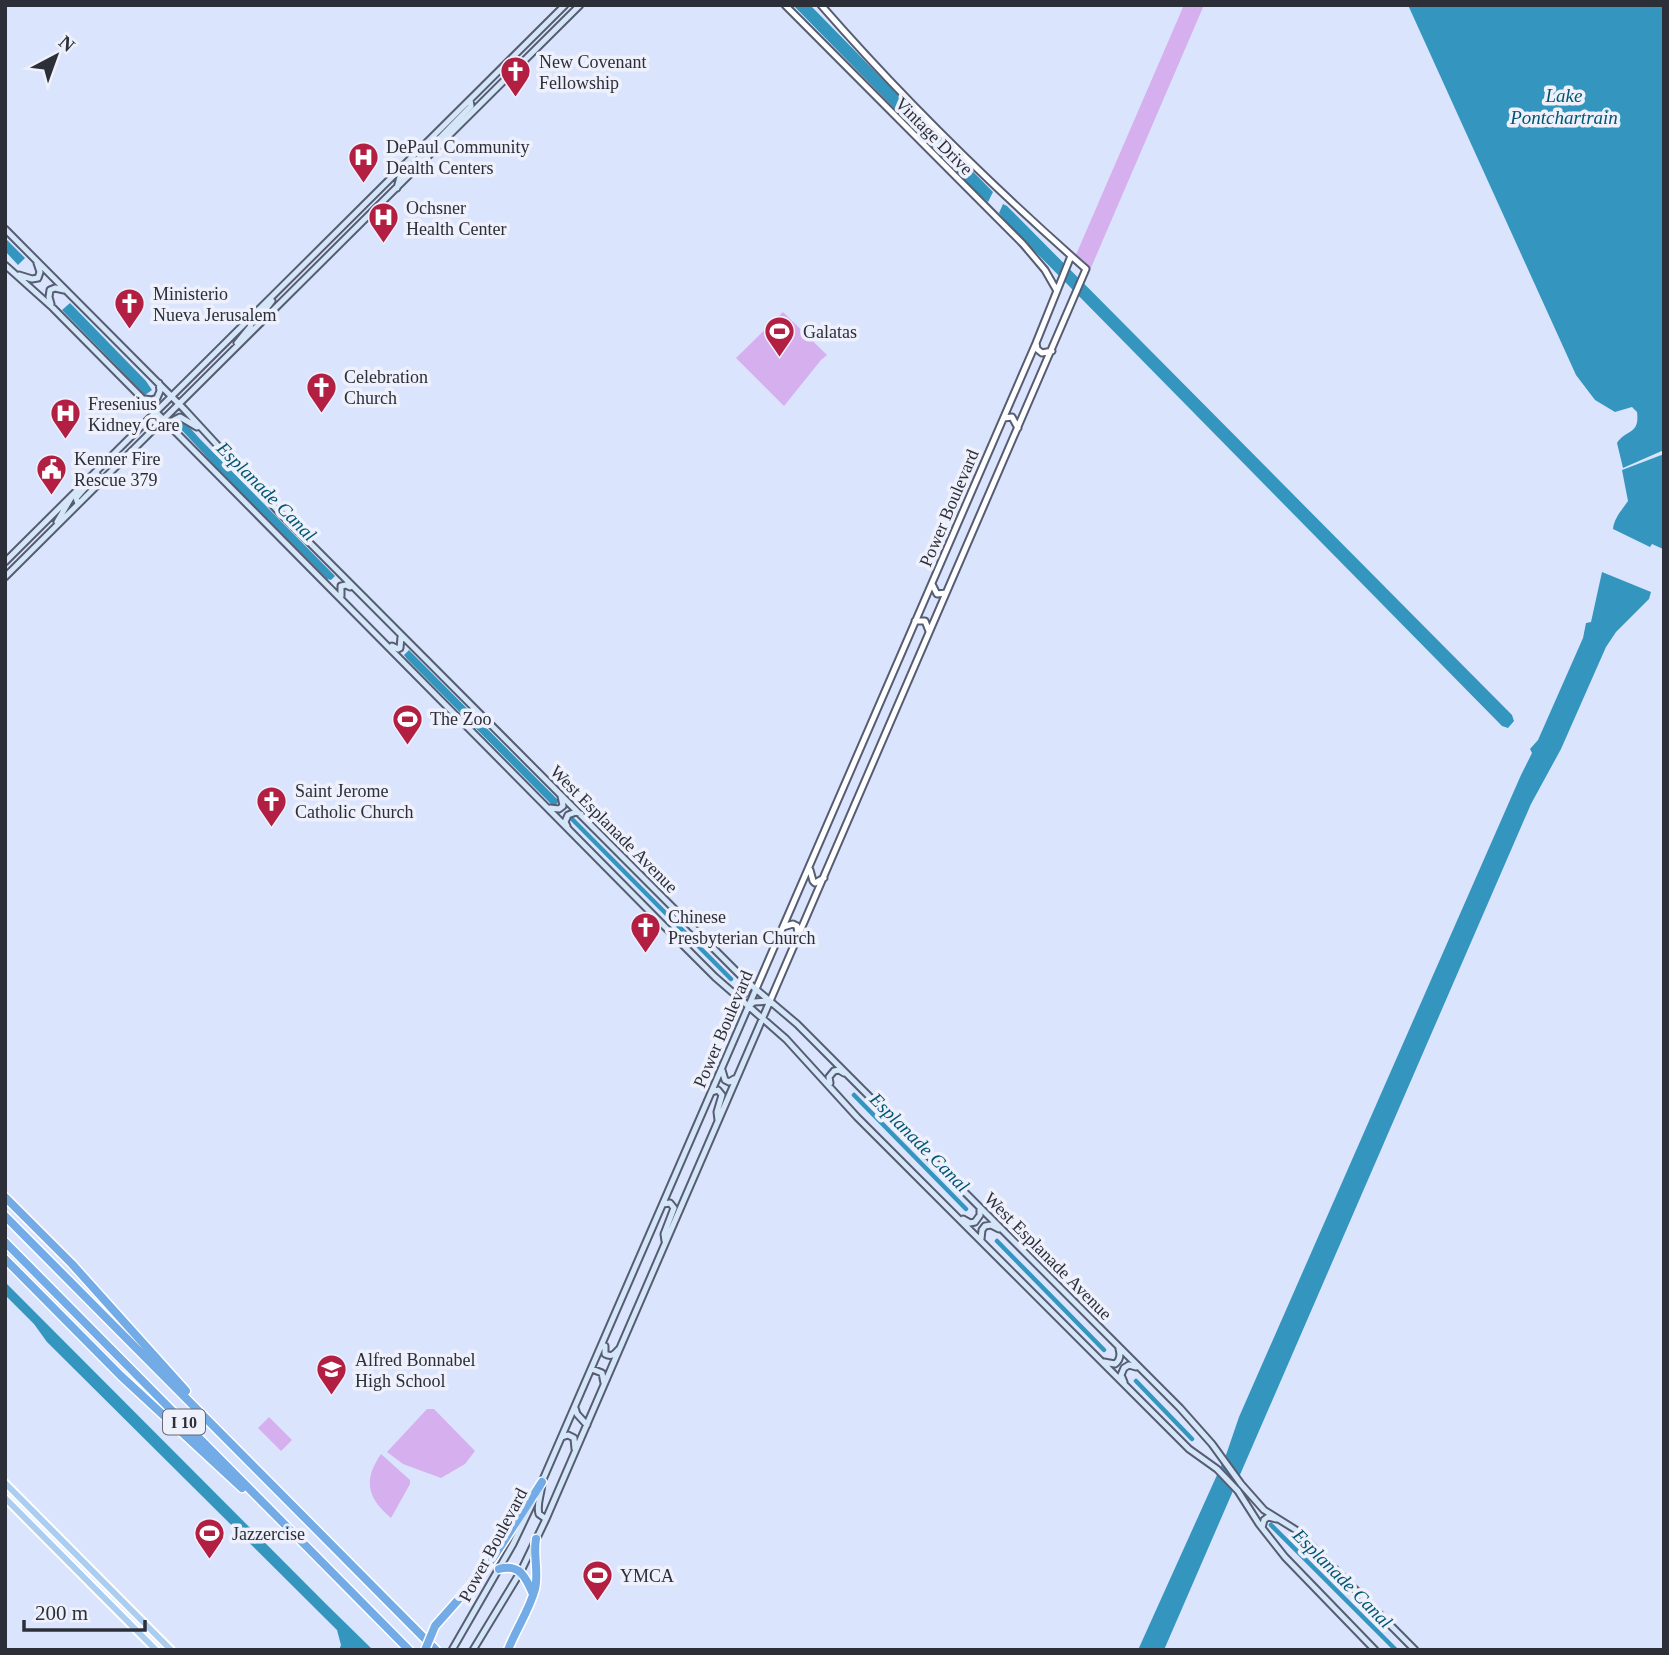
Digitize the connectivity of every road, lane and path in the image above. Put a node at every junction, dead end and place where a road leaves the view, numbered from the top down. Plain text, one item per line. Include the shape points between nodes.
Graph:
1 (565, 5) edge
2 (580, 5) edge
3 (785, 5) edge
4 (821, 5) edge
5 (470, 100) junction
6 (422, 148) junction
7 (429, 155) junction
8 (397, 188) junction
9 (5, 229) edge
10 (35, 259) junction
11 (1070, 259) junction
12 (7, 266) edge
13 (1086, 269) joint
14 (67, 291) junction
15 (1057, 291) junction
16 (277, 292) junction
17 (53, 308) junction
18 (254, 316) junction
19 (258, 326) junction
20 (1036, 343) junction
21 (1052, 351) junction
22 (232, 352) junction
23 (159, 383) junction
24 (172, 396) junction
25 (142, 398) junction
26 (180, 405) junction
27 (156, 412) junction
28 (1003, 418) junction
29 (164, 420) junction
30 (1018, 428) junction
31 (176, 432) junction
32 (208, 435) junction
33 (102, 465) junction
34 (71, 497) junction
35 (78, 504) junction
36 (51, 531) junction
37 (5, 562) edge
38 (5, 577) edge
39 (932, 584) junction
40 (947, 593) junction
41 (344, 601) junction
42 (379, 612) junction
43 (915, 621) junction
44 (929, 631) junction
45 (401, 635) junction
46 (378, 636) junction
47 (561, 794) junction
48 (547, 807) junction
49 (581, 814) junction
50 (568, 829) junction
51 (812, 860) junction
52 (824, 878) junction
53 (783, 927) junction
54 (798, 938) junction
55 (745, 980) junction
56 (755, 989) junction
57 (731, 990) junction
58 (770, 1001) junction
59 (748, 1006) junction
60 (762, 1018) junction
61 (722, 1067) junction
62 (737, 1076) junction
63 (850, 1077) junction
64 (830, 1085) junction
65 (711, 1093) junction
66 (718, 1120) junction
67 (5, 1197) edge
68 (663, 1204) junction
69 (980, 1208) junction
70 (5, 1216) edge
71 (957, 1216) junction
72 (1002, 1230) junction
73 (5, 1240) edge
74 (981, 1240) junction
75 (665, 1244) junction
76 (5, 1259) edge
77 (606, 1336) junction
78 (1119, 1347) junction
79 (621, 1348) junction
80 (1101, 1361) junction
81 (1139, 1367) junction
82 (592, 1369) junction
83 (1125, 1385) junction
84 (604, 1387) junction
85 (575, 1408) junction
86 (209, 1421) junction
87 (587, 1425) junction
88 (562, 1437) junction
89 (575, 1452) junction
90 (542, 1482) junction
91 (5, 1483) edge
92 (5, 1496) edge
93 (540, 1500) junction
94 (552, 1506) junction
95 (40, 1518) junction
96 (546, 1519) junction
97 (1282, 1521) junction
98 (1262, 1528) junction
99 (537, 1539) junction
100 (305, 1545) junction
101 (57, 1550) junction
102 (72, 1565) junction
103 (499, 1569) junction
104 (521, 1572) junction
105 (96, 1575) junction
106 (111, 1590) junction
107 (533, 1594) junction
108 (145, 1639) junction
109 (159, 1639) junction
110 (156, 1650) edge
111 (171, 1650) edge
112 (409, 1650) edge
113 (425, 1650) edge
114 (436, 1650) edge
115 (452, 1650) edge
116 (473, 1650) edge
117 (508, 1650) edge
118 (1375, 1650) edge
119 (1415, 1650) edge

1 - 5 main road
2 - 7 main road
3 - 15 street, Vintage Drive via 1023,244
4 - 11 street, Vintage Drive
5 - 6 main road
5 - 7 main road via 471,106 430,148
6 - 8 main road via 422,155 400,177
6 - 16 main road
7 - 8 main road
8 - 19 main road
9 - 10 main road, West Esplanade Avenue
10 - 12 main road via 40,272 35,279
10 - 14 main road, West Esplanade Avenue
11 - 13 street, Vintage Drive
11 - 15 street, Power Boulevard
12 - 17 main road, West Esplanade Avenue
13 - 21 street, Power Boulevard
14 - 17 main road via 50,290
14 - 23 main road, West Esplanade Avenue
15 - 20 street, Power Boulevard
16 - 18 main road
16 - 19 main road
17 - 25 main road, West Esplanade Avenue
18 - 22 main road
18 - 24 main road
19 - 22 main road
20 - 21 street via 1042,353
20 - 28 street, Power Boulevard
21 - 30 street, Power Boulevard
22 - 26 main road
23 - 24 main road, West Esplanade Avenue
23 - 25 main road via 155,400
24 - 26 main road, West Esplanade Avenue
24 - 27 main road
25 - 27 main road, West Esplanade Avenue
26 - 29 main road
26 - 32 main road, West Esplanade Avenue
27 - 29 main road, West Esplanade Avenue
27 - 33 main road
28 - 30 street via 1012,417
28 - 39 street, Power Boulevard
29 - 31 main road, West Esplanade Avenue
29 - 35 main road
30 - 40 street, Power Boulevard
31 - 32 main road via 174,420 183,417
31 - 41 main road, West Esplanade Avenue
32 - 42 main road, West Esplanade Avenue
33 - 34 main road
33 - 35 main road via 76,498
34 - 36 main road
34 - 37 main road
35 - 36 main road
36 - 38 main road
39 - 40 street via 937,594
39 - 43 street, Power Boulevard
40 - 44 street, Power Boulevard
41 - 42 main road via 339,591 346,585
41 - 46 main road, West Esplanade Avenue
42 - 45 main road, West Esplanade Avenue
43 - 44 street via 925,621
43 - 51 street, Power Boulevard
44 - 52 street, Power Boulevard
45 - 46 main road via 398,649
45 - 47 main road, West Esplanade Avenue
46 - 48 main road, West Esplanade Avenue
47 - 48 main road via 563,806
47 - 49 main road, West Esplanade Avenue
48 - 50 main road, West Esplanade Avenue
49 - 50 main road via 568,815
49 - 55 main road, West Esplanade Avenue
50 - 57 main road, West Esplanade Avenue
51 - 52 street via 810,878 815,883
51 - 53 street, Power Boulevard
52 - 54 street, Power Boulevard
53 - 54 street via 789,923 797,926
53 - 56 street, Power Boulevard
54 - 58 street, Power Boulevard
55 - 56 main road, West Esplanade Avenue
55 - 57 main road via 748,989 744,994
56 - 58 main road, West Esplanade Avenue
56 - 59 main road, Power Boulevard
57 - 59 main road, West Esplanade Avenue
58 - 59 main road
58 - 60 main road, Power Boulevard
58 - 63 main road, West Esplanade Avenue
59 - 60 main road, West Esplanade Avenue
59 - 61 main road, Power Boulevard
60 - 62 main road, Power Boulevard
60 - 64 main road, West Esplanade Avenue
61 - 62 main road via 725,1080
61 - 65 main road, Power Boulevard
62 - 66 main road, Power Boulevard
63 - 64 main road via 834,1071
63 - 69 main road, West Esplanade Avenue
64 - 71 main road, West Esplanade Avenue
65 - 66 main road via 718,1090 722,1095
65 - 68 main road, Power Boulevard
66 - 75 main road, Power Boulevard
67 - 86 highway via 72,1264
68 - 75 main road via 674,1208
68 - 77 main road, Power Boulevard
69 - 71 main road via 975,1222
69 - 72 main road, West Esplanade Avenue
70 - 86 highway, I 10
71 - 74 main road, West Esplanade Avenue
72 - 74 main road via 985,1226
72 - 78 main road, West Esplanade Avenue
73 - 100 highway, I 10
74 - 80 main road, West Esplanade Avenue
75 - 79 main road, Power Boulevard
76 - 100 highway via 131,1384
77 - 79 main road via 605,1354 614,1355
77 - 82 main road, Power Boulevard
78 - 80 main road via 1118,1362
78 - 81 main road, West Esplanade Avenue
79 - 84 main road, Power Boulevard
80 - 83 main road, West Esplanade Avenue
81 - 83 main road via 1124,1368
81 - 97 main road, West Esplanade Avenue via 1188,1417 1264,1510
82 - 84 main road via 602,1373
82 - 85 main road, Power Boulevard
83 - 98 main road, West Esplanade Avenue via 1189,1449 1217,1469
84 - 87 main road, Power Boulevard
85 - 87 main road
85 - 88 main road, Power Boulevard
86 - 114 highway, I 10
87 - 89 main road, Power Boulevard
88 - 89 main road via 574,1438
88 - 90 main road, Power Boulevard
89 - 94 main road, Power Boulevard
90 - 93 main road
90 - 103 main road, Power Boulevard
90 - 113 highway, bridge via 493,1558 435,1626
91 - 95 main road
92 - 95 main road via 29,1518
92 - 101 main road
93 - 94 main road via 544,1507
93 - 96 main road via 537,1509
94 - 96 main road, Power Boulevard
95 - 105 main road
96 - 99 main road, Power Boulevard
97 - 98 main road via 1268,1517
97 - 119 main road, West Esplanade Avenue
98 - 118 main road, West Esplanade Avenue
99 - 104 main road, Power Boulevard
99 - 107 highway
100 - 112 highway, I 10
101 - 102 main road
101 - 105 main road via 65,1548
102 - 106 main road via 100,1588
102 - 108 main road
103 - 104 highway via 511,1567
103 - 115 main road, Power Boulevard
104 - 107 highway
104 - 116 main road, Power Boulevard
105 - 106 main road
106 - 109 main road
107 - 117 highway
108 - 109 main road
108 - 110 main road
109 - 111 main road

